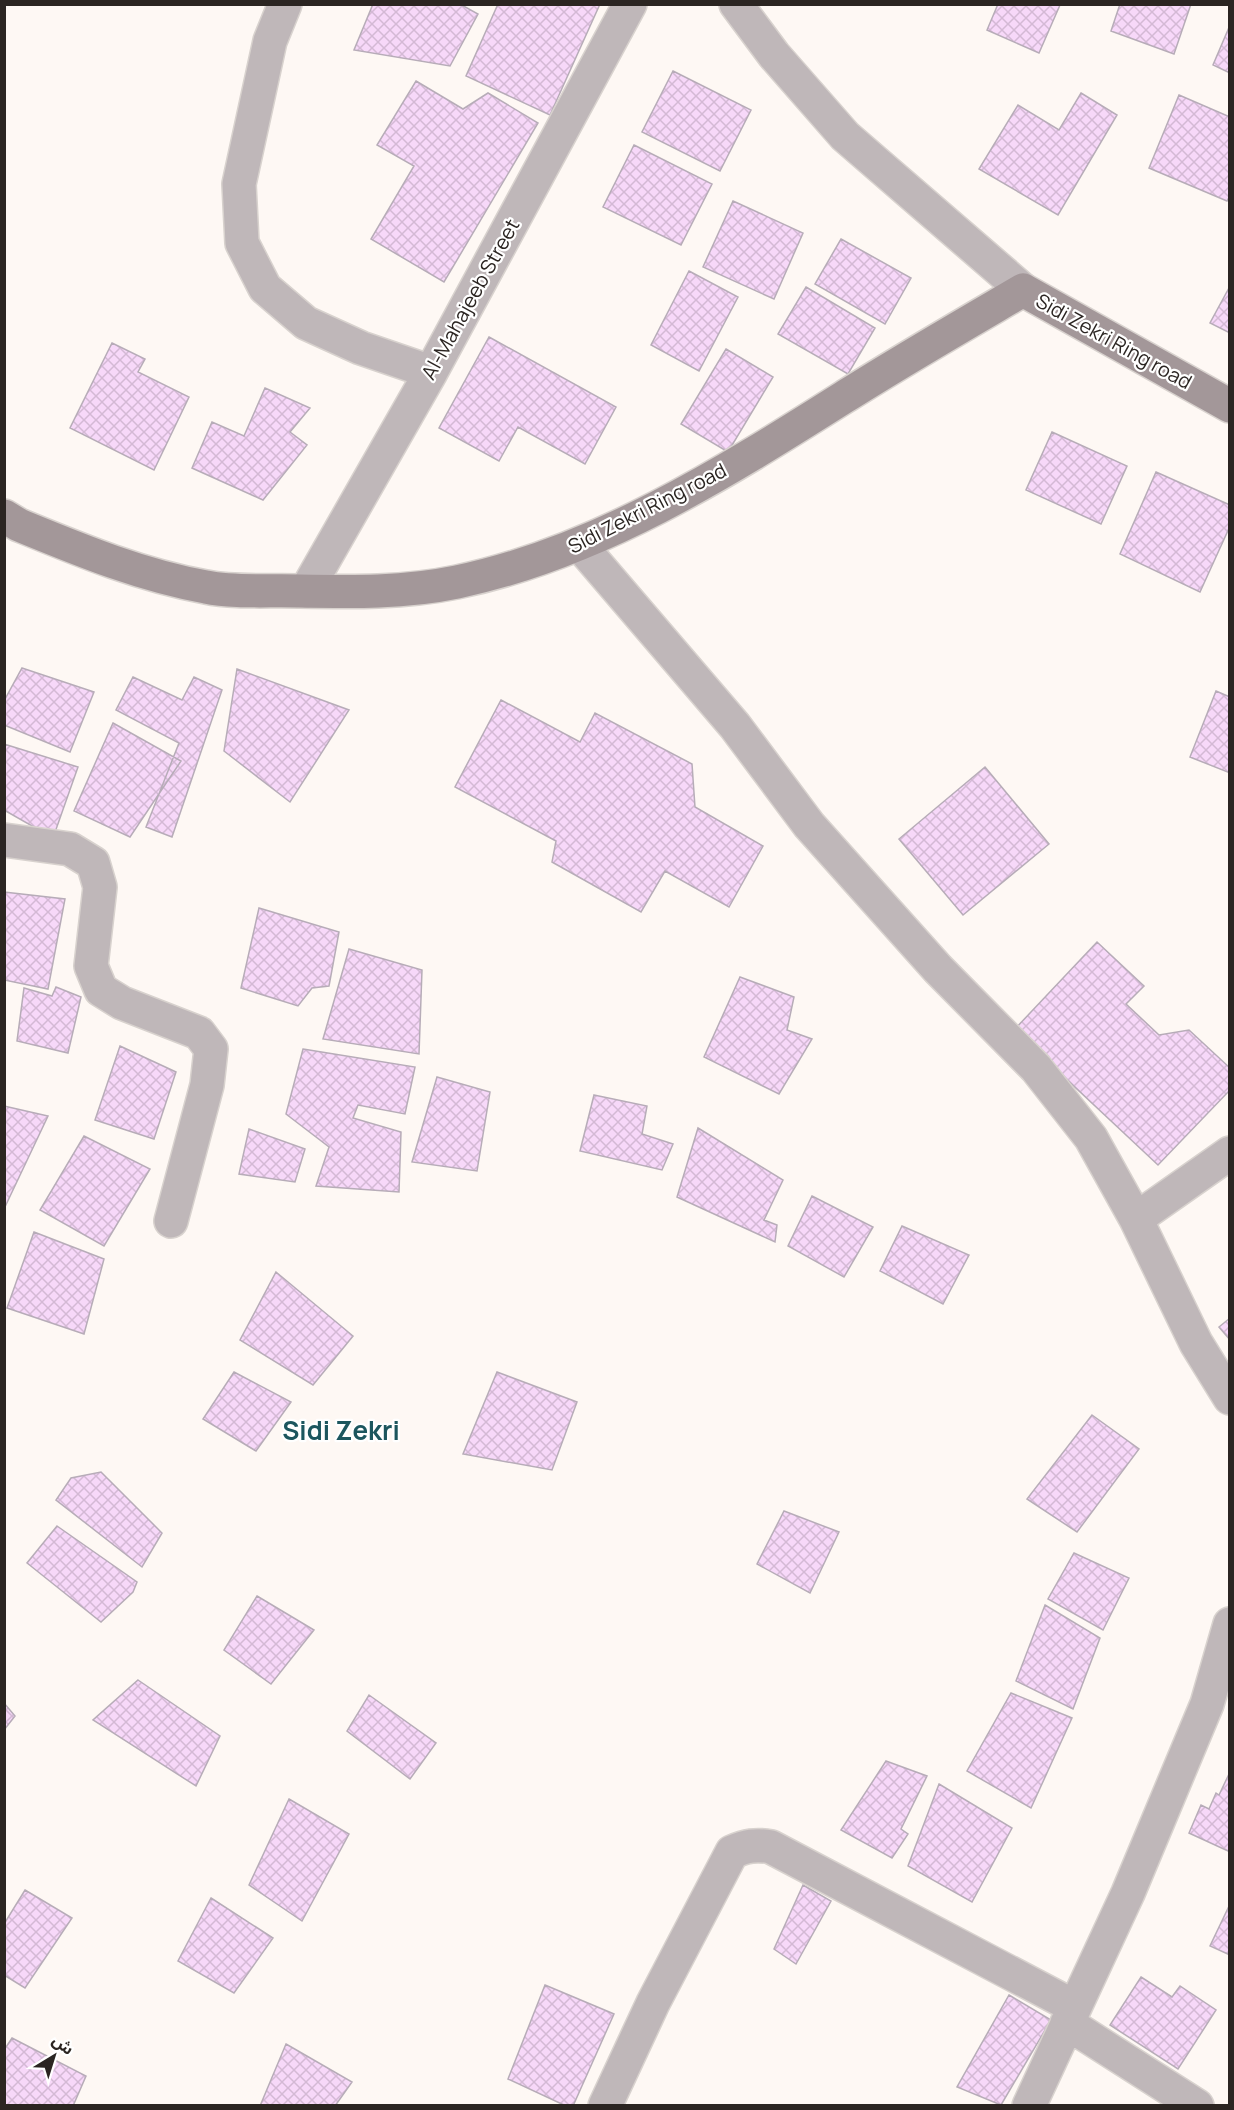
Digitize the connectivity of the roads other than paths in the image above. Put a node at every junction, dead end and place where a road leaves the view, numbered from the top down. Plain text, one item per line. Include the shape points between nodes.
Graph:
1 (285, 4) edge
2 (630, 4) edge
3 (736, 4) edge
4 (1023, 290) junction
5 (431, 372) junction
6 (1230, 406) edge
7 (4, 516) edge
8 (580, 545) junction
9 (306, 591) junction
10 (4, 840) edge
11 (1230, 1153) edge
12 (1136, 1219) junction
13 (171, 1221) dead end
14 (1230, 1398) edge
15 (1230, 1624) edge
16 (1071, 2015) junction
17 (605, 2106) edge
18 (1029, 2106) edge
19 (1197, 2106) edge

1 - 5 street via 270,40 239,184 243,243 265,288 306,323 361,348
2 - 5 street, Al-Mahajeeb Street
3 - 4 street via 845,136
4 - 6 street, Sidi Zekri Ring road
4 - 8 street, Sidi Zekri Ring road via 849,394 790,434
5 - 9 street, Al-Mahajeeb Street
7 - 9 street, Sidi Zekri Ring road via 121,566 208,588
8 - 9 street, Sidi Zekri Ring road via 456,583 382,593
8 - 12 street via 735,726 824,842 938,969 1036,1068 1091,1138
10 - 13 street via 70,849 93,863 100,887 91,966 101,990 122,1003 198,1033 211,1050 207,1085
11 - 12 street
12 - 14 street via 1196,1342
15 - 16 street via 1207,1704 1128,1893
16 - 17 street via 771,1848 745,1847 732,1852 653,2003
16 - 18 street
16 - 19 street

